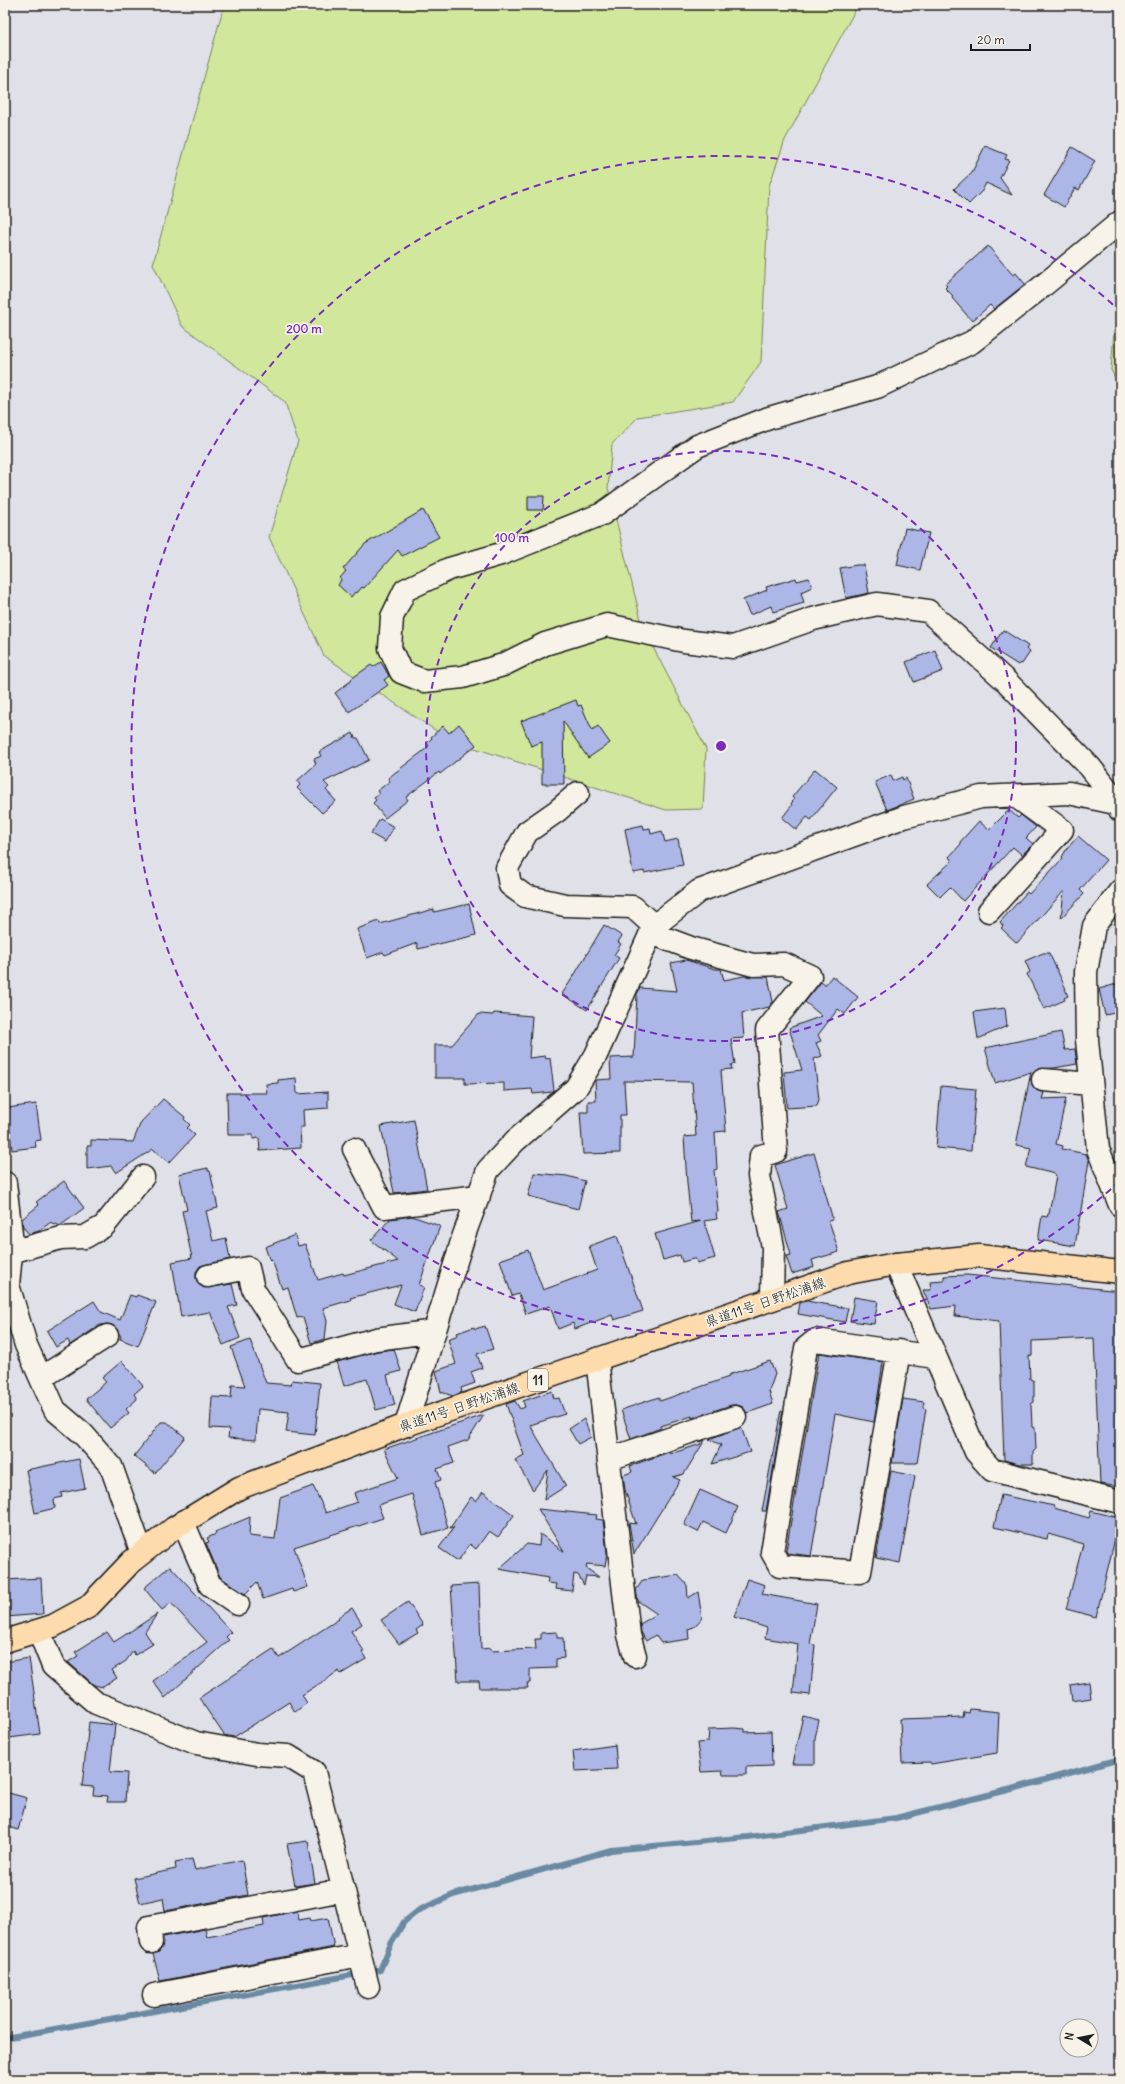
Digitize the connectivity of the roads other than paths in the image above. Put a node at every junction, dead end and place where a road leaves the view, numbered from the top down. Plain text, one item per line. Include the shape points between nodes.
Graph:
1 (1120, 222) edge
2 (578, 793) dead end
3 (1014, 795) junction
4 (1120, 806) edge
5 (1120, 890) edge
6 (989, 911) dead end
7 (652, 930) junction
8 (1043, 1080) dead end
9 (1091, 1084) junction
10 (354, 1149) dead end
11 (143, 1177) dead end
12 (5, 1183) edge
13 (479, 1196) junction
14 (1120, 1205) edge
15 (11, 1252) junction
16 (896, 1264) junction
17 (1120, 1272) edge
18 (208, 1276) dead end
19 (772, 1299) junction
20 (435, 1331) junction
21 (14, 1333) edge
22 (107, 1336) dead end
23 (899, 1352) junction
24 (935, 1357) junction
25 (598, 1359) junction
26 (41, 1378) junction
27 (735, 1417) dead end
28 (406, 1425) junction
29 (609, 1459) junction
30 (1120, 1502) edge
31 (183, 1522) junction
32 (142, 1553) junction
33 (238, 1604) dead end
34 (39, 1631) junction
35 (5, 1641) edge
36 (636, 1656) dead end
37 (343, 1890) junction
38 (151, 1942) dead end
39 (361, 1958) junction
40 (368, 1987) dead end
41 (154, 1995) dead end

1 - 4 street via 972,342 877,387 769,418 697,446 602,514 501,554 448,569 405,590 392,617 390,648 401,672 424,681 463,678 503,666 546,644 607,625 684,641 733,647 813,618 877,604 928,611 1006,681 1090,767
2 - 7 street via 527,832 507,868 510,885 525,896 565,905 633,907
3 - 4 street via 1068,793
3 - 6 street via 1062,830
3 - 7 street via 981,797 904,817 699,891
5 - 9 street via 1094,926 1086,972 1087,1040
7 - 13 street via 596,1055 576,1088 515,1140 488,1170
7 - 19 street via 691,948 753,965 784,964 810,976 767,1030 776,1151 761,1156 759,1176 773,1247
8 - 9 street
9 - 14 street via 1098,1149
10 - 13 street via 384,1207
11 - 15 street via 104,1226 85,1238 61,1238
12 - 15 street
13 - 20 street via 464,1235
15 - 21 street via 8,1285
16 - 17 main road, 県道11号 日野松浦線 / 11 via 979,1256
16 - 19 main road, 県道11号 日野松浦線 / 11 via 848,1273
16 - 24 street
18 - 20 street via 248,1268 253,1289 298,1360 376,1339
19 - 25 main road, 県道11号 日野松浦線 / 11
20 - 28 street
21 - 26 street
22 - 26 street
23 - 23 street via 816,1340 806,1348 772,1552 780,1566 860,1572
23 - 24 street
24 - 30 street via 976,1452 992,1470
25 - 28 main road, 県道11号 日野松浦線 / 11
25 - 29 street
26 - 32 street via 55,1410 82,1433 111,1466
27 - 29 street
28 - 31 main road, 県道11号 日野松浦線 / 11 via 239,1488
29 - 36 street via 629,1635
31 - 32 main road, 県道11号 日野松浦線 / 11
31 - 33 street via 210,1585
32 - 34 main road, 県道11号 日野松浦線 / 11 via 88,1607 54,1626
34 - 35 main road, 県道11号 日野松浦線 / 11
34 - 37 street via 53,1666 96,1703 196,1742 257,1754 288,1756 314,1772
37 - 38 street via 149,1927
37 - 39 street
39 - 40 street
39 - 41 street

